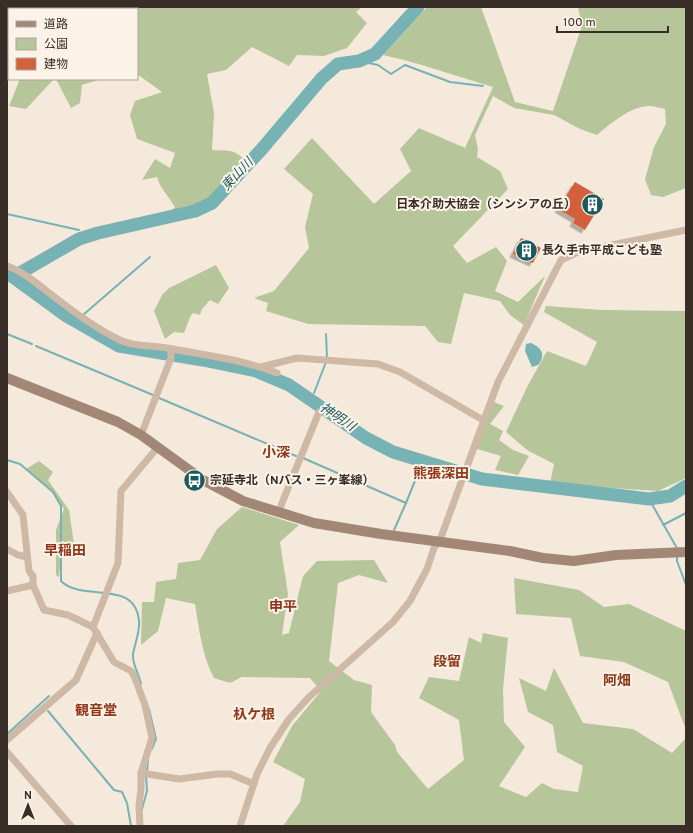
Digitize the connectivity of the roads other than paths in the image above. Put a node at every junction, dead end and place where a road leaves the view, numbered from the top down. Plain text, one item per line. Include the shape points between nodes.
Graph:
1 (686, 230) edge
2 (7, 266) edge
3 (172, 350) junction
4 (261, 367) junction
5 (277, 373) dead end
6 (7, 378) edge
7 (319, 412) dead end
8 (483, 420) junction
9 (141, 435) junction
10 (157, 448) junction
11 (7, 492) edge
12 (278, 513) junction
13 (440, 540) junction
14 (7, 549) edge
15 (686, 552) edge
16 (28, 557) junction
17 (33, 585) junction
18 (7, 591) edge
19 (95, 630) junction
20 (7, 740) edge
21 (7, 752) edge
22 (141, 773) junction
23 (254, 784) junction
24 (71, 826) edge
25 (140, 826) edge
26 (240, 826) edge

1 - 8 street via 578,252 563,258 498,382
2 - 3 street via 18,270 123,342
3 - 4 street via 200,353
3 - 9 street
4 - 5 street
4 - 8 street via 297,358 378,364 400,372
6 - 9 street via 94,411
7 - 12 street
8 - 13 street
9 - 10 street
10 - 12 street via 203,480 229,494
10 - 19 street via 121,491 118,563
11 - 16 street via 23,515
12 - 13 street via 314,523
13 - 15 street via 574,561 616,555
13 - 23 street via 410,601 393,622 314,692 289,719 270,748
14 - 16 street
16 - 17 street
17 - 18 street
17 - 19 street via 44,610 68,615
19 - 20 street via 76,680
19 - 22 street via 114,662 131,671 145,705 152,738
21 - 24 street
22 - 23 street via 179,779 230,774
22 - 25 street
23 - 26 street

